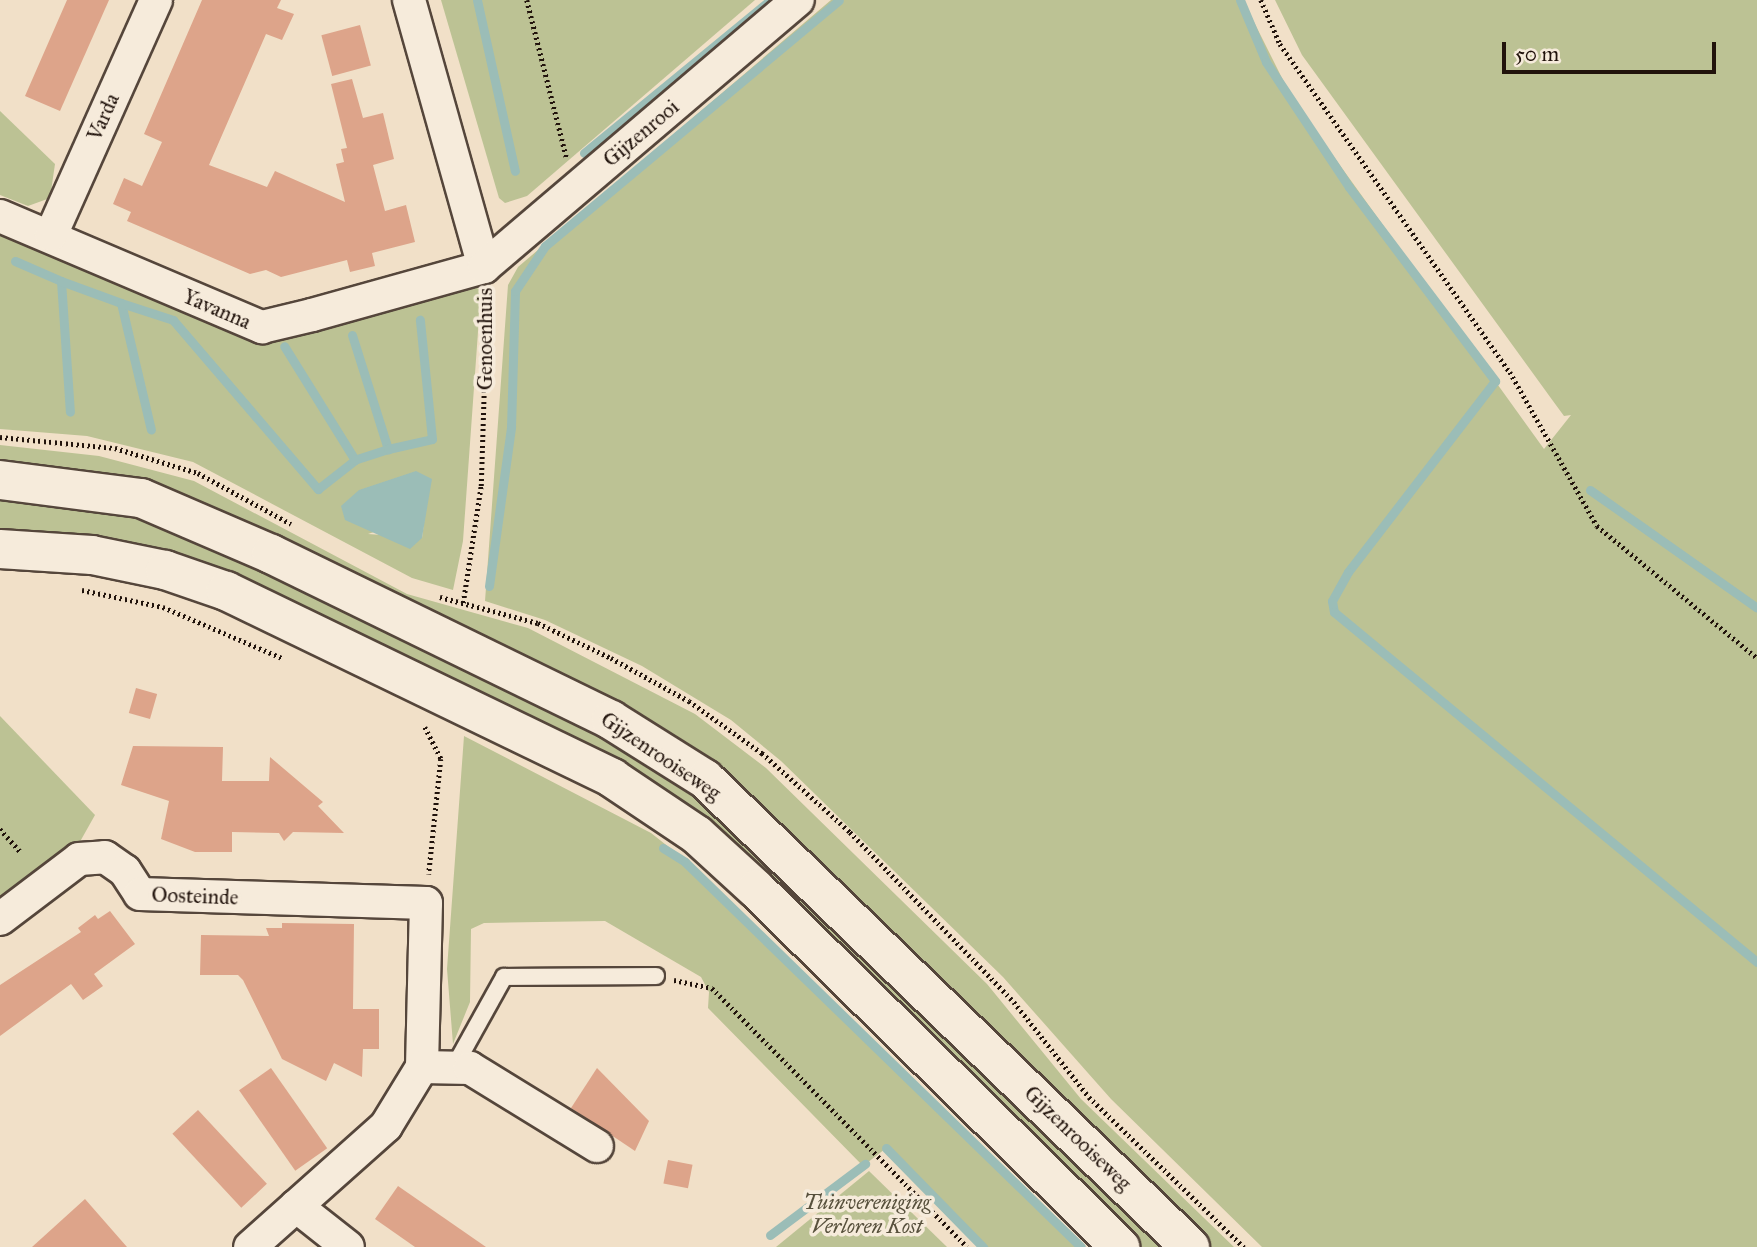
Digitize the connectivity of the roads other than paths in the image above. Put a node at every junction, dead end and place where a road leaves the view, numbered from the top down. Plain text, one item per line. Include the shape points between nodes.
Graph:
1 (156, 0) edge
2 (409, 0) edge
3 (798, 0) edge
4 (0, 216) edge
5 (51, 234) junction
6 (484, 267) junction
7 (0, 480) edge
8 (0, 549) edge
9 (0, 919) edge
10 (656, 975) road end
11 (422, 1067) junction
12 (454, 1068) junction
13 (597, 1146) dead end
14 (296, 1206) junction
15 (250, 1247) edge
16 (348, 1247) edge
17 (1121, 1247) edge
18 (1190, 1247) edge

1 - 5 street, Varda
2 - 6 street, Genoenhuis
3 - 6 street, Gijzenrooi
4 - 5 street, Yavanna
5 - 6 street, Yavanna via 262,327
7 - 18 main road, Gijzenrooiseweg via 141,498 271,554 611,720 705,779
8 - 17 main road via 92,555 165,570 226,591 612,778 697,835 756,889
9 - 11 street, Oosteinde via 79,859 105,857 125,871 140,894 426,903
10 - 12 lane via 504,977
11 - 12 street
11 - 14 street via 386,1126
12 - 13 street via 470,1068
14 - 15 street
14 - 16 street

